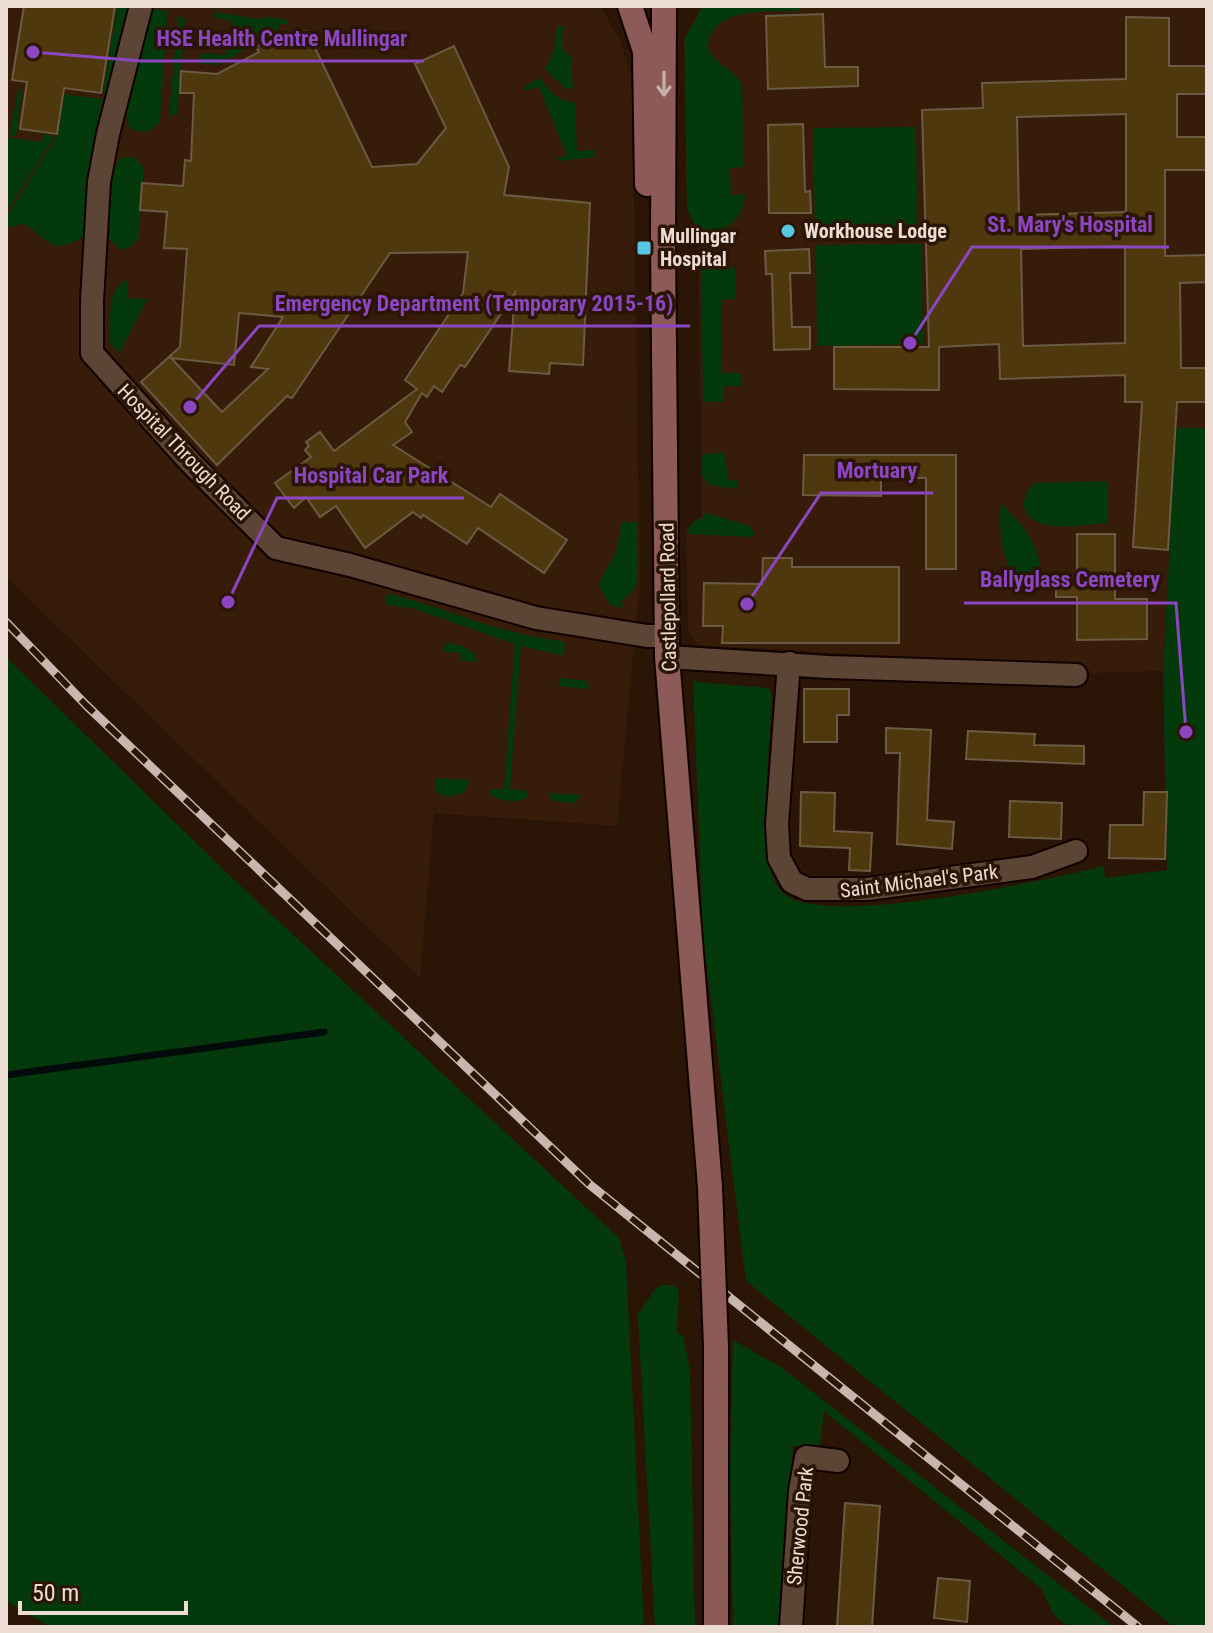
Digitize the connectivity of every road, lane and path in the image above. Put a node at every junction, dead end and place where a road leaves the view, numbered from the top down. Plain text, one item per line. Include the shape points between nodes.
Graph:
1 (141, 6) edge
2 (630, 6) edge
3 (664, 6) edge
4 (663, 643) junction
5 (789, 663) junction
6 (1076, 675) dead end
7 (1076, 851) dead end
8 (838, 1461) dead end
9 (716, 1627) edge
10 (791, 1627) edge

1 - 4 street, Hospital Through Road via 99,182 92,353 276,548 536,618
2 - 4 main road via 645,51
3 -> 4 main road, Castlepollard Road
4 - 5 street
4 - 9 main road, Castlepollard Road, bridge via 710,1187
5 - 6 street
5 - 7 street, Saint Michael's Park via 777,824 779,858 792,882 807,889 868,889 1032,867
8 - 10 street, Sherwood Park via 806,1457

